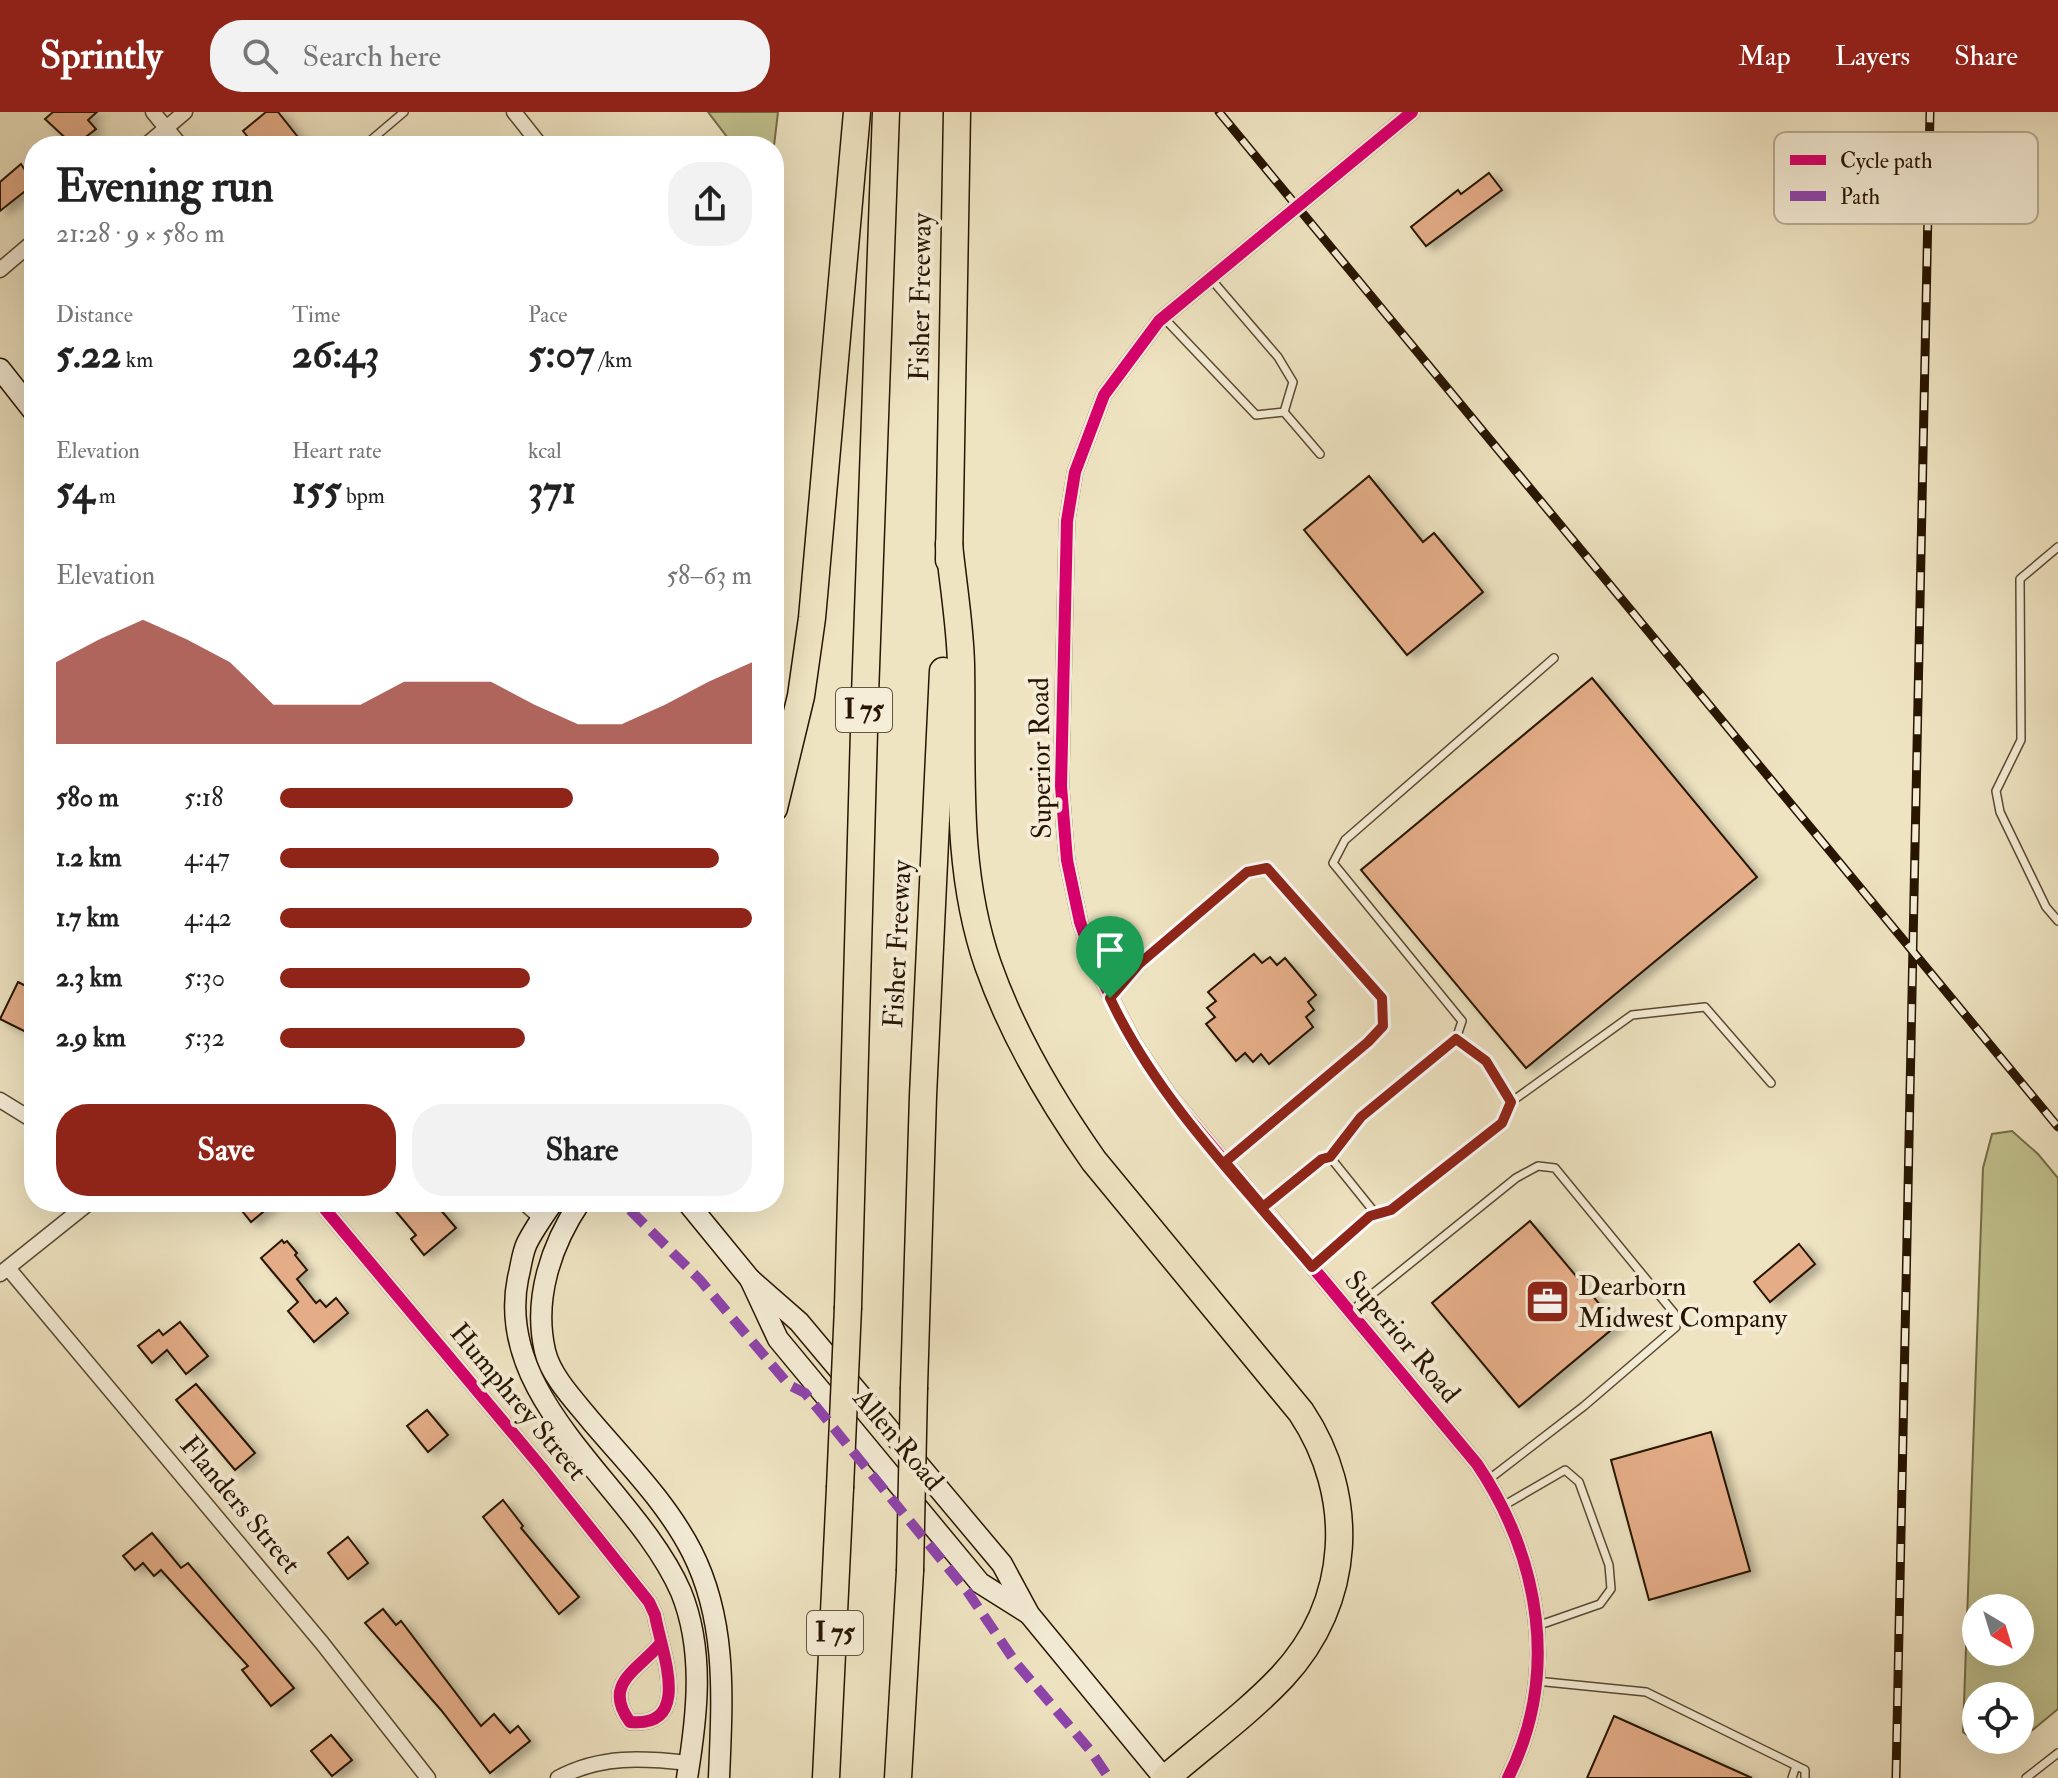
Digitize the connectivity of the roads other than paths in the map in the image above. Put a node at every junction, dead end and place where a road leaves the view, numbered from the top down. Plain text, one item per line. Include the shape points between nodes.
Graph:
1 (153, 112) edge
2 (185, 112) edge
3 (404, 112) edge
4 (514, 112) edge
5 (857, 112) edge
6 (886, 112) edge
7 (957, 112) edge
8 (1412, 112) edge
9 (166, 128) junction
10 (157, 136) edge
11 (173, 136) edge
12 (376, 136) edge
13 (533, 136) edge
14 (24, 250) edge
15 (0, 270) edge
16 (1209, 277) junction
17 (1163, 317) junction
18 (0, 369) edge
19 (24, 399) edge
20 (1284, 412) junction
21 (1320, 454) dead end
22 (949, 544) junction
23 (2058, 547) edge
24 (1554, 658) dead end
25 (784, 767) edge
26 (2058, 921) edge
27 (1110, 998) junction
28 (1456, 1039) junction
29 (1771, 1083) dead end
30 (0, 1100) edge
31 (1511, 1102) junction
32 (24, 1115) edge
33 (1330, 1157) junction
34 (1225, 1162) junction
35 (1263, 1207) junction
36 (78, 1212) edge
37 (327, 1212) edge
38 (529, 1212) edge
39 (546, 1212) edge
40 (573, 1212) edge
41 (695, 1212) edge
42 (1370, 1216) junction
43 (540, 1222) junction
44 (1312, 1267) junction
45 (4, 1271) edge
46 (750, 1279) junction
47 (1350, 1312) junction
48 (1488, 1480) junction
49 (1503, 1506) junction
50 (1029, 1614) junction
51 (1537, 1626) junction
52 (660, 1644) junction
53 (1536, 1681) junction
54 (2058, 1753) edge
55 (1796, 1766) junction
56 (688, 1771) edge
57 (428, 1778) edge
58 (558, 1778) edge
59 (719, 1778) edge
60 (826, 1778) edge
61 (898, 1778) edge
62 (1165, 1778) edge
63 (1508, 1778) edge
64 (1792, 1778) edge
65 (1805, 1778) edge
66 (2026, 1778) edge

1 - 9 street
2 - 9 street
3 - 12 lane
4 - 13 street
5 - 25 highway via 812,618
6 - 60 highway, Fisher Freeway / I 75, bridge via 848,1307
7 - 22 highway, Fisher Freeway / I 75
8 - 16 street, Superior Road
9 - 10 street
9 - 11 street
14 - 15 street
16 - 17 street, Superior Road
16 - 20 lane via 1293,382
17 - 20 lane via 1256,415
17 - 27 street, Superior Road via 1120,369 1095,415 1075,472 1067,521 1062,818 1080,922
18 - 19 main road
20 - 21 lane
22 - 61 highway, Fisher Freeway / I 75, bridge
22 - 62 highway via 961,662 959,786 967,868 987,962 1033,1066 1063,1117 1301,1412 1321,1445 1340,1514 1340,1553 1321,1621 1283,1675
23 - 26 lane via 2020,579 2021,740 1996,791 2000,812 2046,907
24 - 28 lane via 1345,840 1333,863 1462,1021
27 - 34 street, Superior Road via 1151,1070
27 - 34 lane via 1139,964 1247,872 1267,868 1382,998 1383,1026 1368,1042
28 - 31 lane via 1486,1061
28 - 33 lane via 1361,1117
29 - 31 lane via 1705,1007 1632,1015
30 - 32 street
31 - 42 lane via 1502,1123 1391,1210
33 - 35 lane
33 - 42 lane via 1371,1208
34 - 35 street, Superior Road
35 - 44 street, Superior Road
36 - 45 street
37 - 52 street, Humphrey Street via 649,1602
38 - 43 lane
39 - 43 main road
40 - 59 main road via 548,1265 542,1309 545,1353 569,1394 667,1511 692,1553 714,1613 723,1673
41 - 46 main road, Allen Road
42 - 44 lane
43 - 56 main road via 525,1245 514,1325 544,1404 645,1527 681,1593 695,1649 698,1701
44 - 47 street, Superior Road
45 - 57 street, Flanders Street via 322,1643
46 - 50 main road, Allen Road via 799,1322 1002,1564
46 - 50 main road, Allen Road via 778,1339 980,1583
47 - 48 street, Superior Road
47 - 48 lane via 1516,1178 1538,1166 1555,1168 1664,1300 1676,1327
48 - 49 street, Superior Road
49 - 51 street, Superior Road via 1522,1551
49 - 51 lane via 1565,1470 1579,1482 1609,1565 1611,1589 1600,1604
50 - 62 main road, Allen Road
51 - 53 street, Superior Road
52 - 52 street, Humphrey Street via 627,1676 618,1693 630,1722 648,1724 669,1701
53 - 55 lane via 1646,1692
53 - 63 street, Superior Road via 1529,1723
54 - 66 lane
55 - 64 lane
55 - 65 lane via 1805,1770
56 - 58 street via 617,1759

